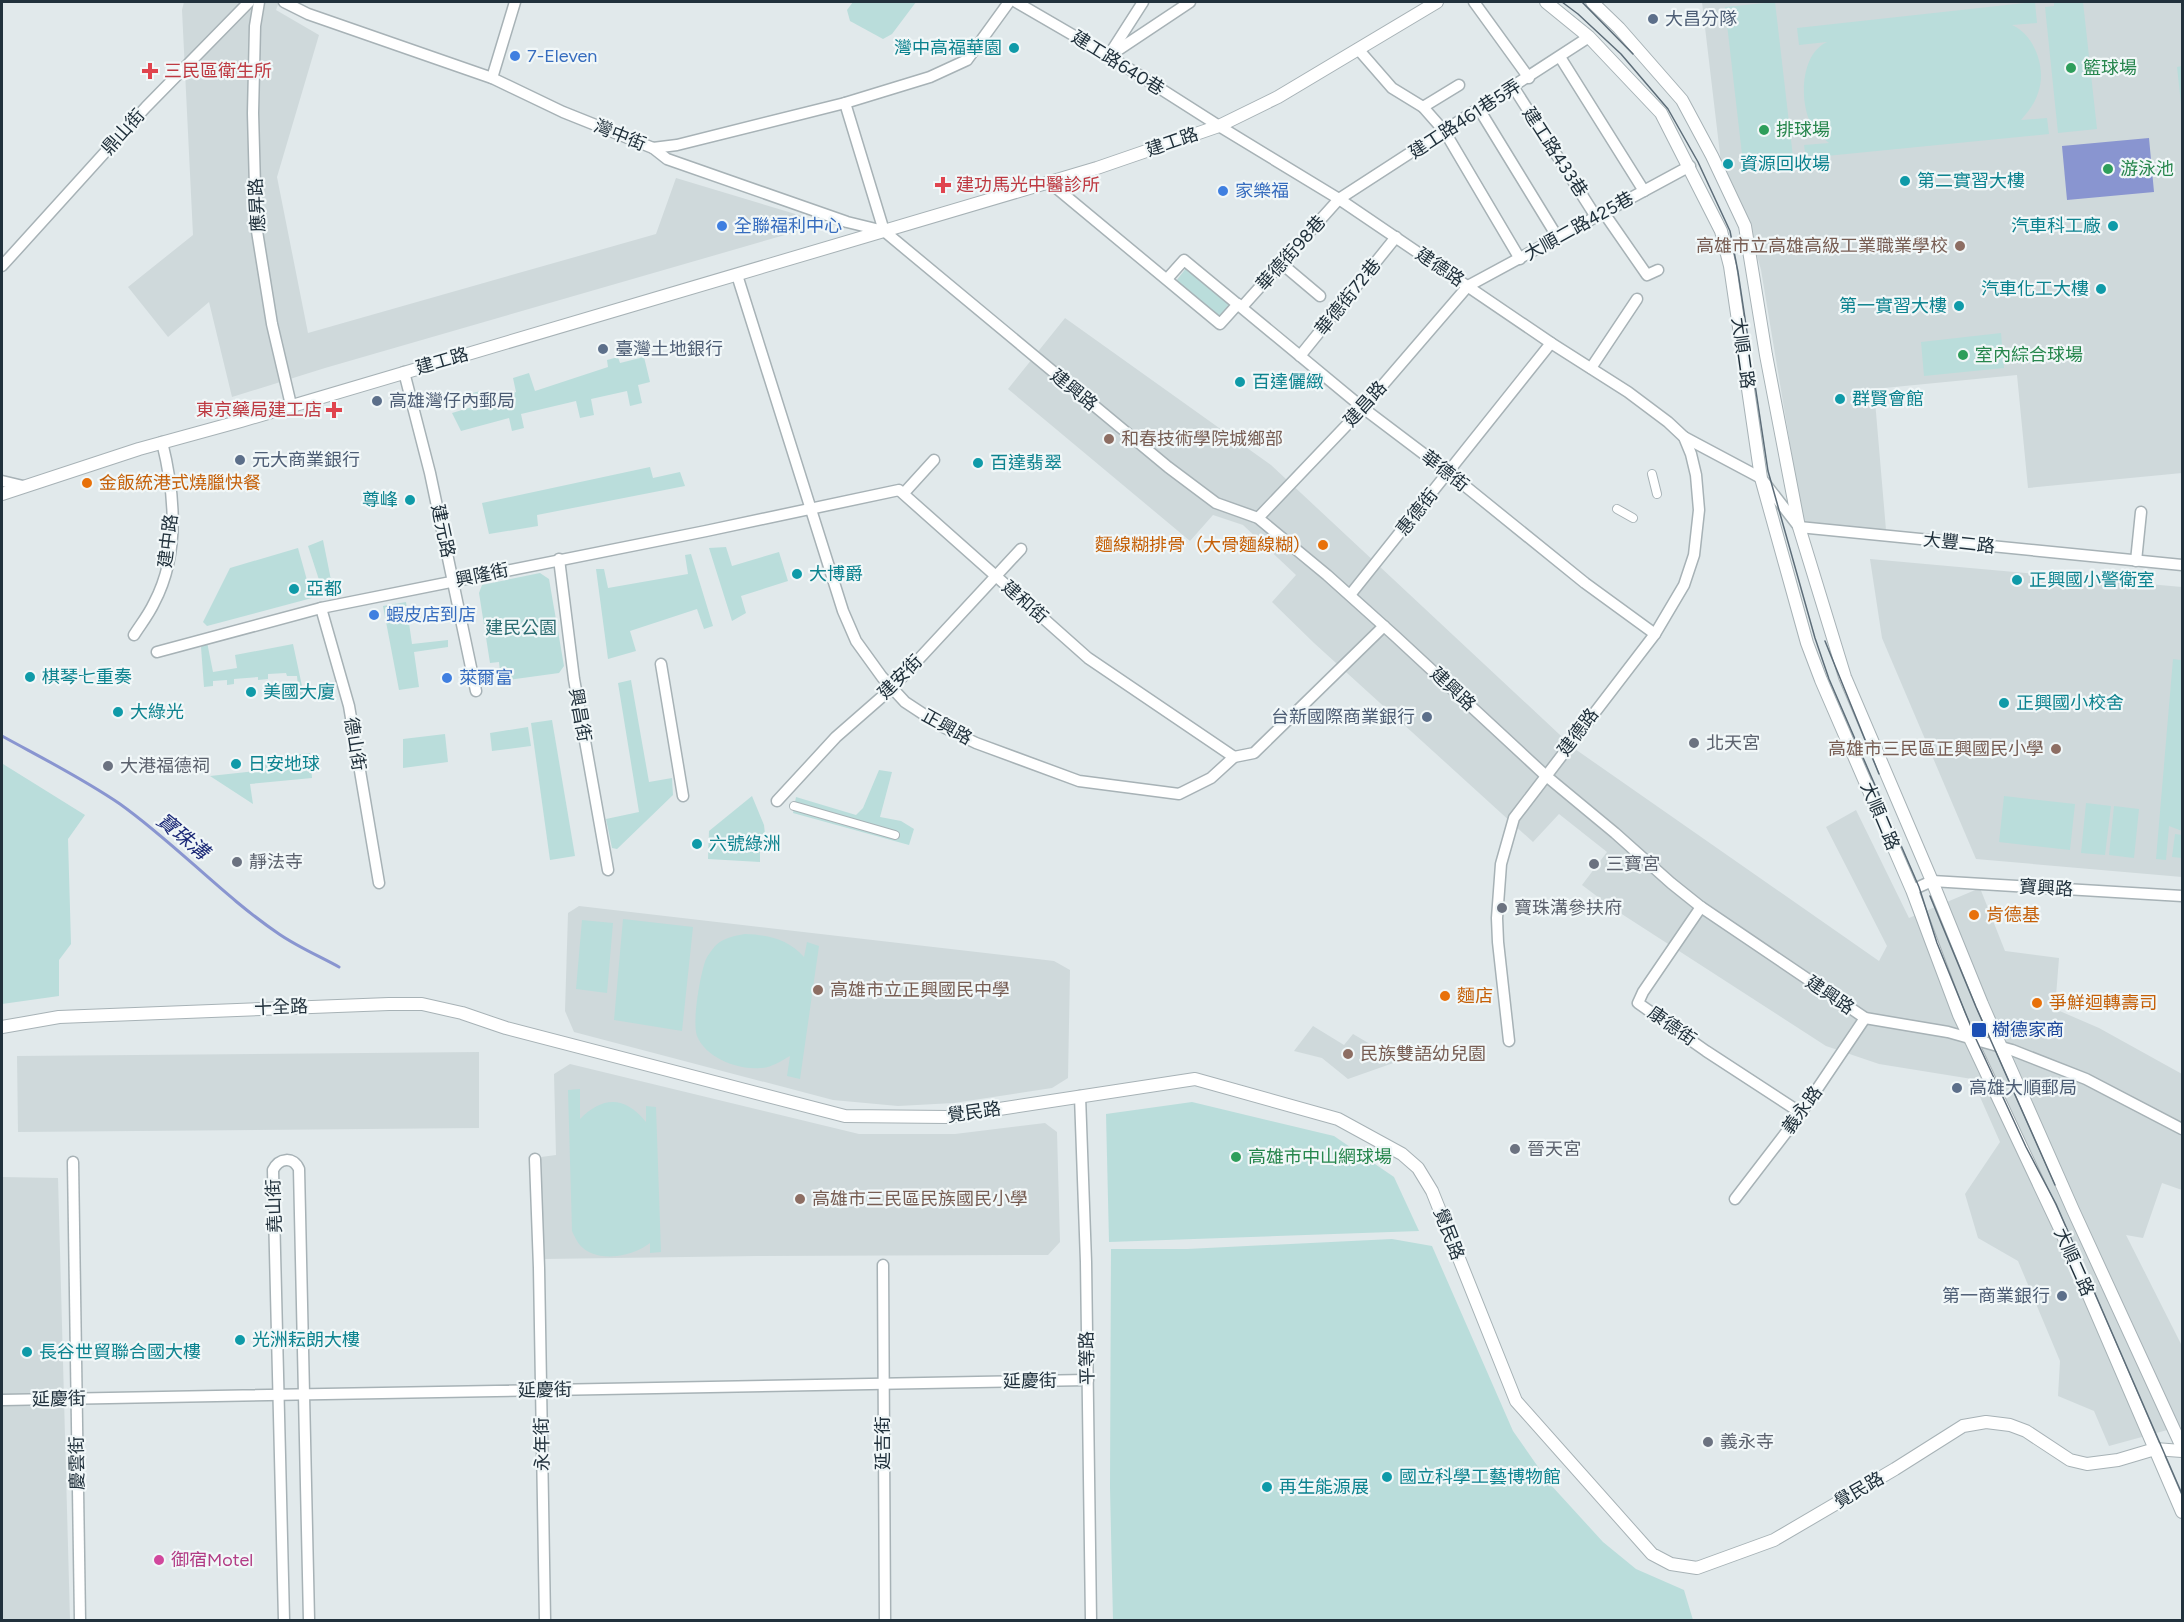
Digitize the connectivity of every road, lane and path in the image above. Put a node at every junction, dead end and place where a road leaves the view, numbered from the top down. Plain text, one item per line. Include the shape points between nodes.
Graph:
1 (249, 2) edge
2 (259, 2) edge
3 (284, 2) edge
4 (515, 2) edge
5 (1009, 2) edge
6 (1016, 2) edge
7 (1143, 2) edge
8 (1190, 2) edge
9 (1437, 2) edge
10 (1474, 2) edge
11 (1546, 2) edge
12 (1592, 2) edge
13 (1589, 37) junction
14 (1358, 49) junction
15 (1109, 56) junction
16 (1560, 57) junction
17 (492, 78) junction
18 (1529, 78) junction
19 (1459, 86) dead end
20 (1514, 88) junction
21 (845, 103) junction
22 (1423, 107) junction
23 (1479, 110) junction
24 (1219, 126) junction
25 (1445, 132) junction
26 (652, 148) junction
27 (1690, 166) junction
28 (1049, 182) junction
29 (1644, 191) junction
30 (1339, 200) junction
31 (1600, 215) junction
32 (884, 231) junction
33 (1396, 237) junction
34 (1558, 238) junction
35 (1520, 259) junction
36 (1282, 264) junction
37 (2, 266) edge
38 (1658, 270) dead end
39 (737, 275) junction
40 (1167, 279) junction
41 (1468, 286) junction
42 (1320, 296) dead end
43 (1637, 298) dead end
44 (1240, 306) junction
45 (1551, 343) junction
46 (1300, 356) junction
47 (1591, 368) junction
48 (404, 372) junction
49 (291, 405) junction
50 (1363, 408) junction
51 (1684, 437) junction
52 (162, 442) junction
53 (934, 460) dead end
54 (1449, 473) junction
55 (1652, 474) dead end
56 (1761, 478) junction
57 (2, 481) edge
58 (23, 486) junction
59 (904, 493) junction
60 (2, 494) edge
61 (1657, 494) dead end
62 (1617, 509) dead end
63 (810, 510) junction
64 (2141, 512) dead end
65 (1258, 518) junction
66 (1633, 518) dead end
67 (1799, 527) junction
68 (1021, 549) dead end
69 (559, 560) junction
70 (2136, 561) junction
71 (2182, 565) edge
72 (995, 576) junction
73 (454, 581) junction
74 (1350, 596) junction
75 (321, 608) junction
76 (1384, 626) junction
77 (1655, 634) junction
78 (134, 635) dead end
79 (157, 652) dead end
80 (661, 664) dead end
81 (892, 688) junction
82 (476, 691) dead end
83 (1234, 757) junction
84 (1545, 776) junction
85 (683, 796) dead end
86 (777, 801) dead end
87 (794, 806) dead end
88 (896, 835) dead end
89 (608, 870) dead end
90 (1932, 881) junction
91 (379, 883) dead end
92 (1912, 890) junction
93 (2182, 896) edge
94 (1701, 908) junction
95 (1865, 1018) junction
96 (2, 1027) edge
97 (1968, 1037) junction
98 (557, 1040) joint
99 (1509, 1041) dead end
100 (2001, 1046) junction
101 (1080, 1096) junction
102 (1801, 1113) junction
103 (2182, 1129) edge
104 (535, 1159) dead end
105 (73, 1162) dead end
106 (1735, 1199) dead end
107 (883, 1265) dead end
108 (1088, 1380) junction
109 (883, 1383) junction
110 (541, 1390) junction
111 (279, 1394) junction
112 (303, 1394) junction
113 (76, 1398) junction
114 (2, 1400) edge
115 (2155, 1449) junction
116 (2182, 1449) edge
117 (2182, 1512) edge
118 (80, 1620) edge
119 (284, 1620) edge
120 (309, 1620) edge
121 (544, 1620) edge
122 (885, 1620) edge
123 (1091, 1620) edge

1 - 37 street, 鼎山街 via 146,107
2 - 49 street, 應昇路 via 253,113 256,225 272,324
3 - 17 street, 灣中街 via 308,14
4 - 17 street
5 - 21 street, 灣中街 via 967,60 930,77
6 - 15 street, 建工路640巷
7 - 15 street
8 - 15 street
9 - 14 street, 建工路
10 - 18 street, 建工路433巷
11 - 13 street, 大順二路
12 - 67 street, 大順二路 via 1682,100 1745,226
13 - 16 street, 建工路461巷5弄
13 - 27 street, 大順二路 via 1661,113
14 - 22 street via 1392,88
14 - 24 street, 建工路 via 1278,98
15 - 24 street, 建工路640巷
16 - 18 street, 建工路461巷5弄
16 - 29 street
17 - 26 street, 灣中街
18 - 20 street, 建工路461巷5弄
19 - 22 street
20 - 23 street, 建工路461巷5弄
20 - 31 street, 建工路433巷
21 - 26 street, 灣中街 via 677,146
21 - 32 street
22 - 25 street
23 - 25 street, 建工路461巷5弄
23 - 34 street
24 - 28 street, 建工路
24 - 30 street, 建德路
25 - 30 street, 建工路461巷5弄
25 - 35 street
26 - 32 street via 667,159
27 - 29 street, 大順二路425巷
27 - 56 street, 大順二路 via 1721,231 1730,266
28 - 32 street, 建工路
28 - 40 street
29 - 31 street, 大順二路425巷
30 - 33 street, 建德路
30 - 36 street, 華德街98巷
31 - 34 street, 大順二路425巷
31 - 38 street, 建工路433巷 via 1647,275
32 - 39 street, 建工路
32 - 65 street, 建興路 via 1168,467 1215,503
33 - 41 street, 建德路
33 - 46 street, 華德街72巷
34 - 35 street, 大順二路425巷
35 - 41 street, 大順二路425巷
36 - 42 street
36 - 44 street, 華德街98巷
39 - 48 street, 建工路
39 - 63 street, 正興路
40 - 44 street via 1220,324
40 - 44 street, 華德街 via 1184,260
41 - 45 street, 建德路
41 - 50 street, 建昌路
43 - 47 street
44 - 46 street, 華德街
45 - 47 street, 建德路
45 - 54 street, 惠德街
46 - 50 street, 華德街
47 - 51 street, 建德路
48 - 49 street, 建工路
48 - 73 street, 建元路
49 - 52 street, 建工路
50 - 54 street, 華德街
50 - 65 street, 建昌路
51 - 56 street, 建德路
51 - 77 street, 建德路 via 1691,454 1699,510 1694,555 1684,585
52 - 58 street, 建工路
52 - 78 street, 建中路 via 171,476 169,560 155,602
53 - 59 street
54 - 74 street, 惠德街
54 - 77 street, 華德街
55 - 61 street
56 - 67 street
56 - 92 street, 大順二路 via 1807,643
57 - 58 street
58 - 60 street, 建工路
59 - 63 street via 899,490
59 - 72 street, 建和街
62 - 66 street
63 - 69 street, 興隆街
63 - 81 street, 正興路 via 856,641
64 - 70 street
65 - 74 street, 建興路
67 - 70 street, 大豐二路
67 - 90 street, 大順二路 via 1845,677
68 - 72 street, 建安街
69 - 73 street, 興隆街
69 - 89 street, 興昌街 via 574,679
70 - 71 street, 大豐二路
72 - 81 street, 建安街
72 - 83 street, 建和街 via 1088,658
73 - 75 street, 興隆街
73 - 82 street, 建元路
74 - 76 street, 建興路
75 - 79 street, 興隆街
75 - 91 street, 德山街 via 349,706
76 - 83 street, 正興路 via 1254,753
76 - 84 street, 建興路
77 - 84 street, 建德路
80 - 85 street
81 - 83 street, 正興路 via 943,728 1079,781 1179,794 1211,778
81 - 86 street, 建安街 via 836,737
84 - 94 street, 建興路
84 - 99 street, 建德路 via 1514,818 1501,864 1498,942
87 - 88 street
90 - 92 street, 寶興路
90 - 93 street, 寶興路
90 - 100 street, 大順二路
92 - 97 street, 大順二路
94 - 95 street, 建興路
94 - 102 street, 康德街 via 1638,1003
95 - 97 street, 建興路
95 - 102 street, 義永路
96 - 98 street, 十全路 via 60,1017 422,1004
97 - 100 street, 建興路
97 - 115 street, 大順二路 via 2061,1231
98 - 101 street, 覺民路 via 845,1116 947,1117
100 - 103 street, 建興路 via 2077,1074
100 - 116 street, 大順二路
101 - 108 street, 平等路
101 - 115 street, 覺民路 via 1195,1079 1338,1119 1402,1154 1418,1168 1432,1191 1516,1401 1652,1554 1671,1564 1698,1568 1774,1539 1963,1426 1986,1422 2010,1425 2070,1460 2087,1464
102 - 106 street, 義永路
104 - 110 street, 永年街
105 - 113 street, 慶雲街
107 - 109 street, 延吉街
108 - 109 street, 延慶街
108 - 123 street, 平等路
109 - 110 street, 延慶街
109 - 122 street, 延吉街
110 - 112 street, 延慶街
110 - 121 street, 永年街
111 - 112 street, 延慶街
111 - 112 street, 堯山街 via 273,1170 286,1159 300,1169
111 - 113 street, 延慶街
111 - 119 street, 堯山街
112 - 120 street, 堯山街
113 - 114 street, 延慶街
113 - 118 street, 慶雲街
115 - 116 street, 覺民路
115 - 117 street, 大順二路

